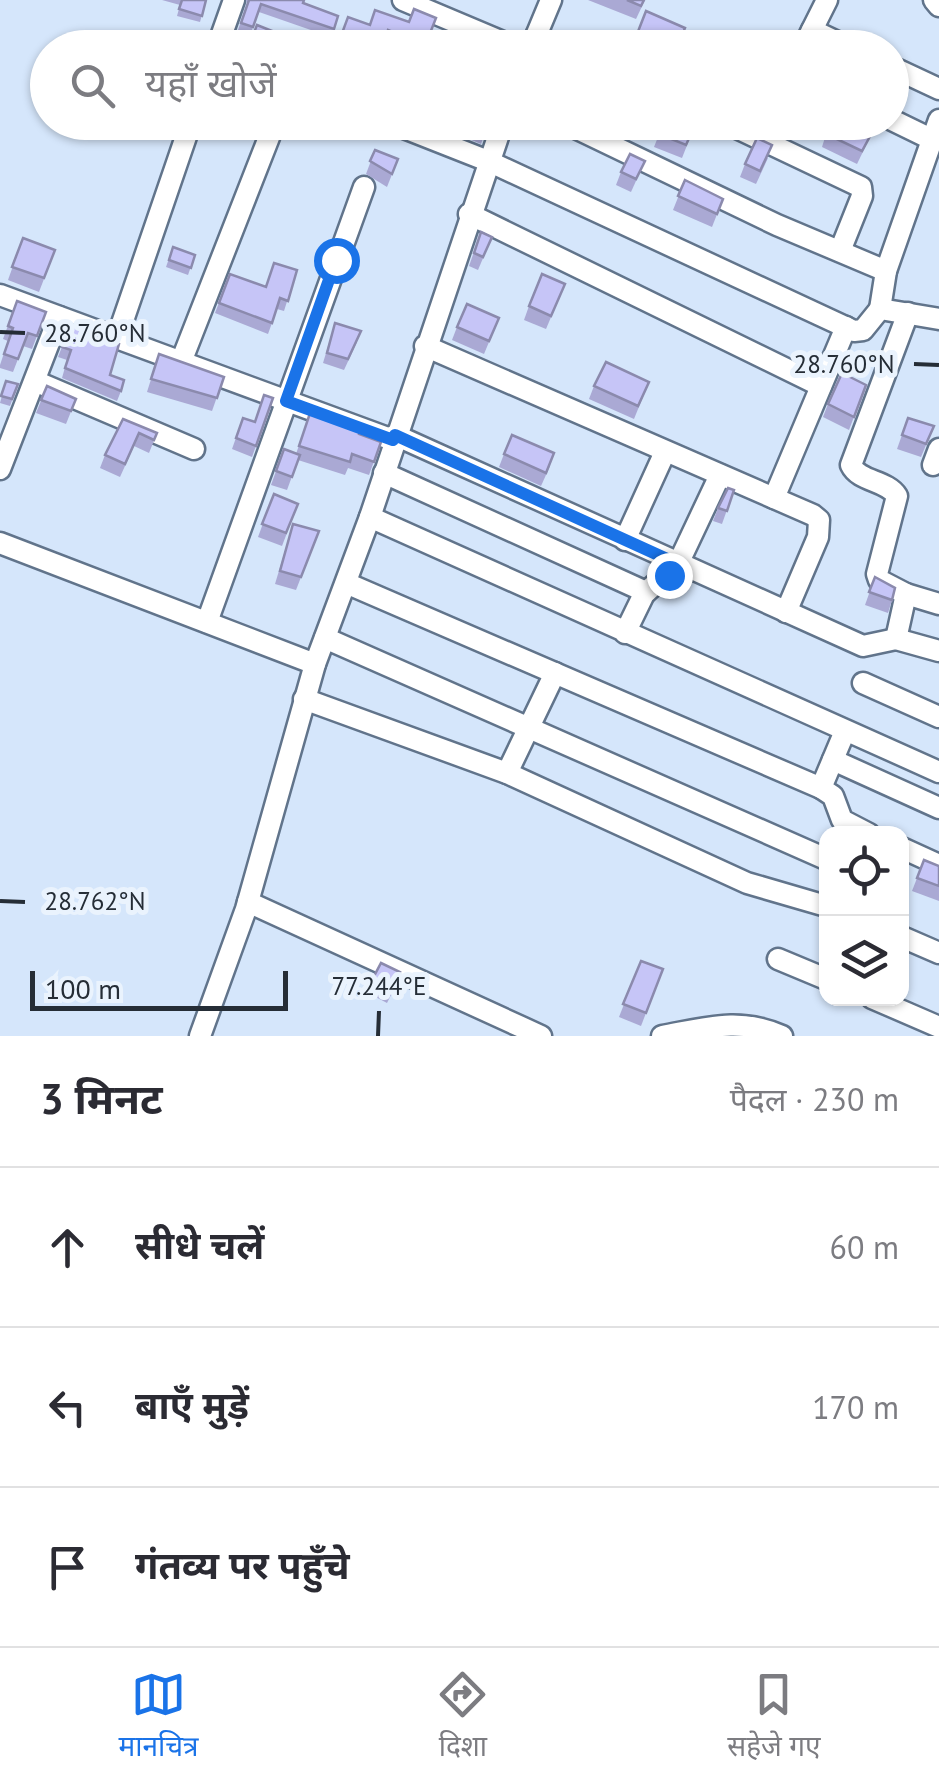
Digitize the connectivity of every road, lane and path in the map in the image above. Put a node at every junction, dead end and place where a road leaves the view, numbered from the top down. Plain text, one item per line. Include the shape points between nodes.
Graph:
1 (234, 0) edge
2 (403, 0) edge
3 (551, 0) edge
4 (827, 0) edge
5 (934, 0) edge
6 (939, 6) edge
7 (223, 30) edge
8 (474, 30) edge
9 (539, 30) edge
10 (812, 30) edge
11 (909, 75) edge
12 (939, 89) edge
13 (909, 124) edge
14 (935, 129) edge
15 (185, 140) edge
16 (268, 140) edge
17 (435, 140) edge
18 (496, 140) edge
19 (601, 140) edge
20 (762, 140) edge
21 (488, 161) junction
22 (364, 187) dead end
23 (469, 214) junction
24 (840, 252) junction
25 (886, 271) junction
26 (0, 295) edge
27 (880, 309) junction
28 (908, 313) junction
29 (60, 317) junction
30 (939, 319) edge
31 (846, 327) junction
32 (117, 338) junction
33 (424, 346) junction
34 (181, 362) junction
35 (847, 381) junction
36 (37, 382) junction
37 (286, 401) junction
38 (394, 438) junction
39 (194, 449) dead end
40 (665, 452) junction
41 (0, 469) edge
42 (384, 473) junction
43 (720, 474) junction
44 (774, 498) junction
45 (370, 518) junction
46 (625, 540) junction
47 (0, 542) edge
48 (678, 564) junction
49 (346, 583) junction
50 (646, 592) junction
51 (906, 594) junction
52 (939, 604) edge
53 (786, 612) junction
54 (208, 622) junction
55 (624, 633) junction
56 (325, 638) junction
57 (896, 638) junction
58 (939, 651) edge
59 (316, 664) junction
60 (555, 673) junction
61 (863, 684) dead end
62 (304, 699) junction
63 (939, 717) edge
64 (529, 728) junction
65 (845, 732) junction
66 (833, 760) junction
67 (939, 772) edge
68 (507, 773) junction
69 (821, 788) junction
70 (939, 808) edge
71 (854, 826) edge
72 (909, 851) edge
73 (819, 855) edge
74 (939, 864) edge
75 (248, 902) junction
76 (819, 904) edge
77 (909, 941) edge
78 (939, 953) edge
79 (778, 959) dead end
80 (819, 976) edge
81 (890, 1006) edge
82 (939, 1027) edge
83 (200, 1036) edge
84 (541, 1036) edge
85 (662, 1036) edge
86 (782, 1036) edge

1 - 7 street
2 - 8 street
3 - 9 street
4 - 10 street
5 - 6 street
11 - 12 street
13 - 14 street
14 - 25 street
15 - 32 street
16 - 34 street
17 - 21 street
18 - 21 street
19 - 24 street
20 - 24 street via 861,187
21 - 23 street
21 - 31 street
22 - 37 street
23 - 33 street
23 - 35 street
24 - 25 street
25 - 27 street
26 - 29 street
27 - 28 street
27 - 31 street via 864,330
28 - 30 street
28 - 35 street
29 - 32 street
29 - 36 street
31 - 35 street
32 - 34 street
33 - 38 street
33 - 40 street
34 - 37 street
35 - 44 street
35 - 51 street via 851,465 896,492 877,574
36 - 39 street
36 - 41 street
37 - 38 street
37 - 54 street
38 - 42 street
38 - 46 street
40 - 43 street
40 - 46 street
42 - 45 street
42 - 50 street
43 - 44 street
43 - 48 street
44 - 53 street via 812,515 820,528
45 - 49 street
45 - 55 street
46 - 48 street
47 - 54 street
48 - 50 street
48 - 53 street
49 - 56 street
49 - 60 street
50 - 55 street
51 - 52 street
51 - 57 street
53 - 57 street via 863,646
54 - 59 street
55 - 65 street
56 - 59 street
56 - 64 street
57 - 58 street
59 - 62 street
60 - 64 street
60 - 69 street
61 - 63 street
62 - 68 street
62 - 75 street
64 - 68 street
64 - 73 street
65 - 66 street
65 - 67 street
66 - 69 street
66 - 70 street
68 - 76 street via 747,883
69 - 71 street
72 - 74 street
75 - 83 street
75 - 84 street
77 - 78 street
79 - 80 street
81 - 82 street
85 - 86 street via 737,1022

